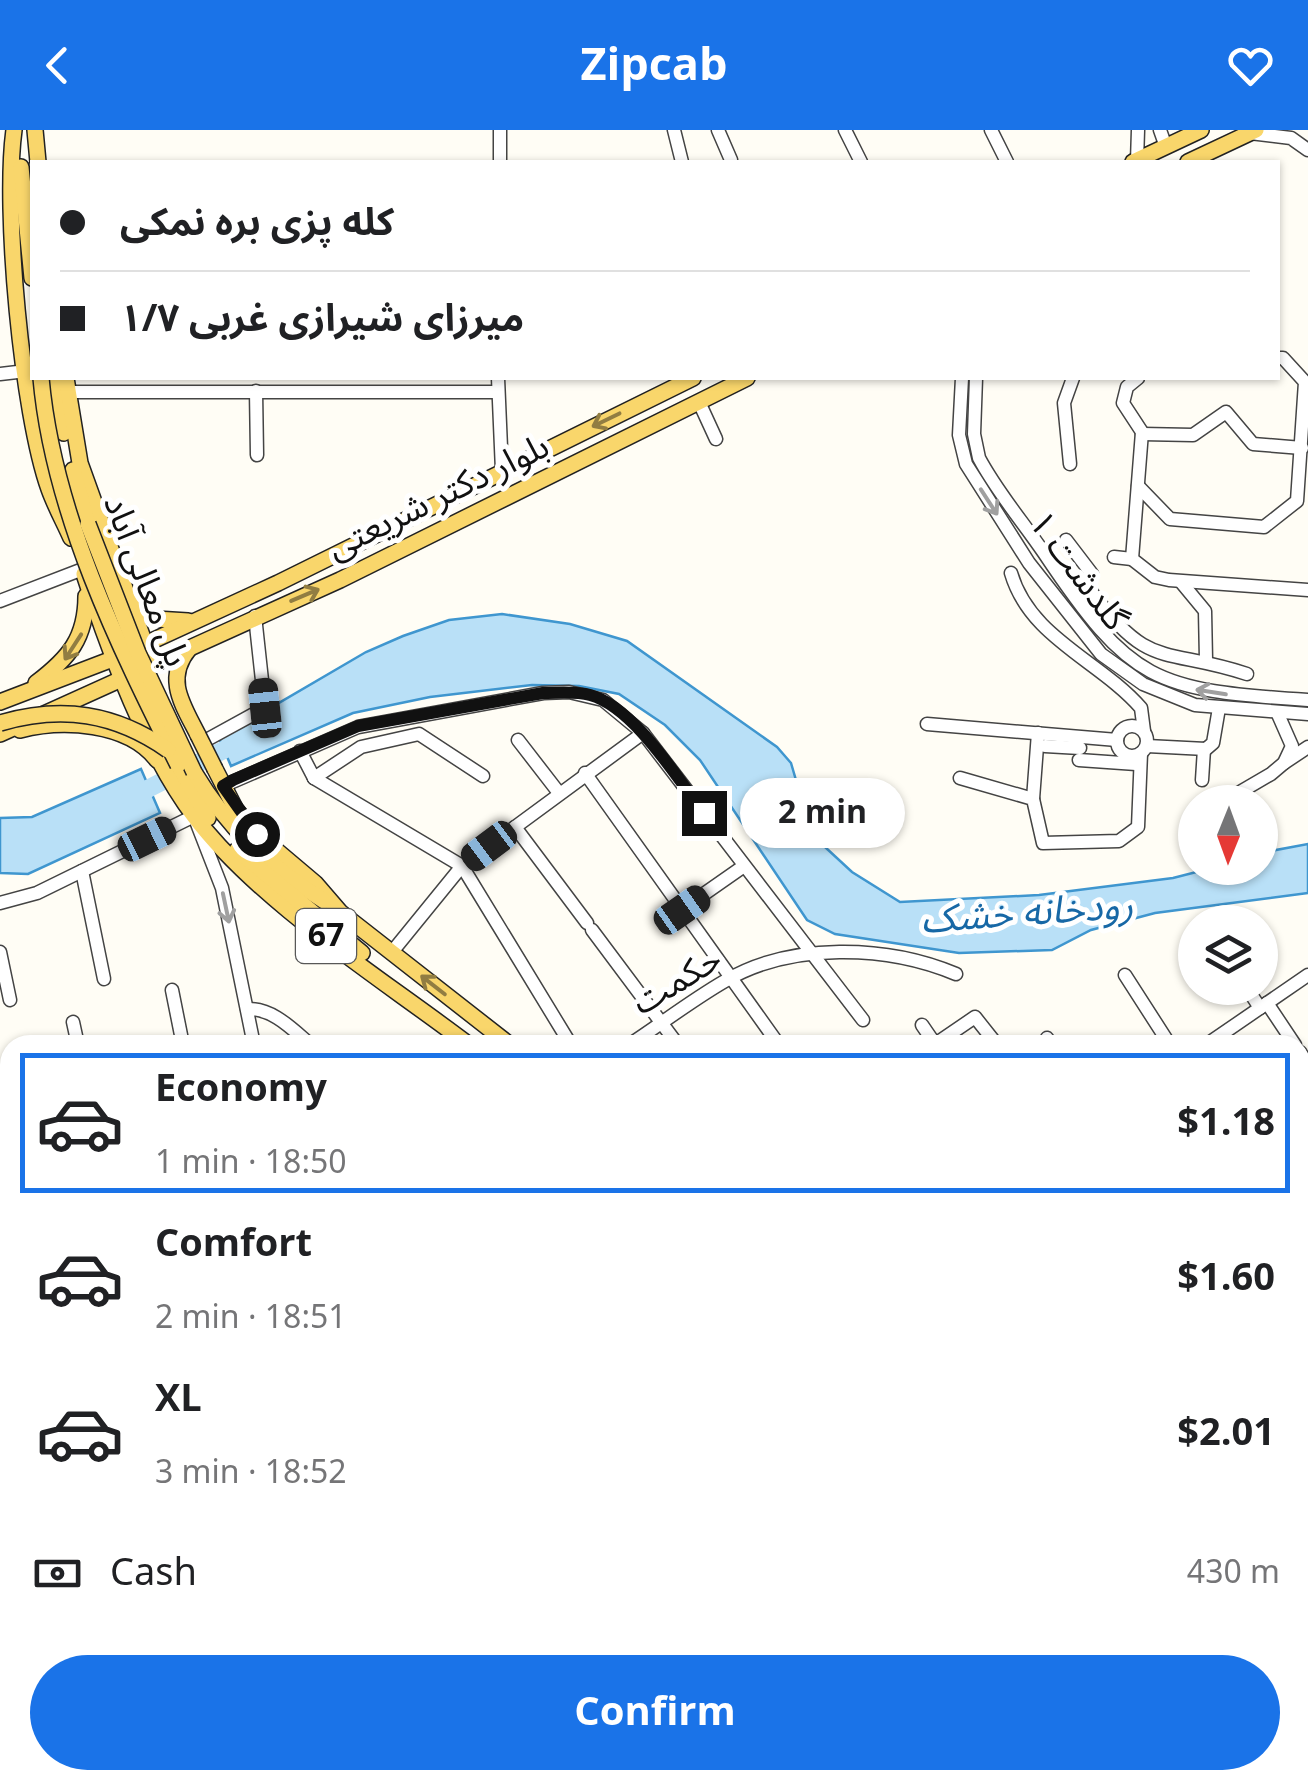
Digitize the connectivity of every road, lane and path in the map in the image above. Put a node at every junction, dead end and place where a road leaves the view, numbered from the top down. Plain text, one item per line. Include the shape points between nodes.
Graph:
1 (16, 130) edge
2 (36, 130) edge
3 (500, 130) edge
4 (674, 130) edge
5 (718, 130) edge
6 (845, 130) edge
7 (991, 130) edge
8 (1138, 130) edge
9 (1160, 130) edge
10 (1201, 130) edge
11 (1253, 132) edge
12 (1166, 147) junction
13 (1308, 150) edge
14 (38, 160) edge
15 (500, 160) edge
16 (682, 160) edge
17 (732, 160) dead end
18 (861, 160) edge
19 (1006, 160) edge
20 (1135, 160) edge
21 (1139, 160) edge
22 (1192, 160) edge
23 (12, 174) edge
24 (8, 264) edge
25 (30, 268) edge
26 (30, 357) edge
27 (1280, 360) edge
28 (0, 374) edge
29 (30, 374) edge
30 (35, 380) edge
31 (36, 380) edge
32 (54, 380) edge
33 (498, 380) edge
34 (690, 380) edge
35 (743, 380) edge
36 (962, 380) edge
37 (976, 380) edge
38 (1072, 380) edge
39 (1136, 380) edge
40 (67, 385) edge
41 (256, 391) junction
42 (498, 392) junction
43 (699, 402) junction
44 (1306, 424) edge
45 (1142, 434) junction
46 (716, 439) dead end
47 (1302, 448) junction
48 (257, 455) dead end
49 (1070, 464) dead end
50 (502, 471) junction
51 (1138, 486) junction
52 (1302, 503) edge
53 (1066, 540) dead end
54 (353, 546) junction
55 (1044, 554) junction
56 (1114, 557) dead end
57 (330, 558) junction
58 (1132, 559) junction
59 (1029, 563) junction
60 (362, 569) junction
61 (1011, 574) dead end
62 (85, 575) junction
63 (340, 580) junction
64 (1181, 582) junction
65 (122, 585) junction
66 (1308, 590) edge
67 (0, 602) edge
68 (255, 616) junction
69 (134, 619) junction
70 (198, 619) junction
71 (145, 645) junction
72 (189, 649) junction
73 (115, 658) junction
74 (1206, 660) junction
75 (153, 665) junction
76 (1246, 674) dead end
77 (124, 679) junction
78 (57, 681) junction
79 (22, 692) junction
80 (179, 696) junction
81 (1308, 700) edge
82 (0, 702) edge
83 (68, 702) junction
84 (1219, 708) junction
85 (1277, 712) junction
86 (139, 713) junction
87 (1308, 714) edge
88 (0, 723) edge
89 (927, 724) dead end
90 (643, 734) junction
91 (0, 735) edge
92 (199, 739) junction
93 (518, 740) dead end
94 (1041, 740) junction
95 (1116, 740) junction
96 (1308, 747) edge
97 (1143, 749) junction
98 (1204, 750) junction
99 (300, 751) junction
100 (1080, 753) junction
101 (166, 764) junction
102 (1282, 764) junction
103 (194, 772) junction
104 (585, 774) junction
105 (483, 776) dead end
106 (314, 778) junction
107 (960, 778) dead end
108 (1202, 780) dead end
109 (1249, 785) edge
110 (223, 786) junction
111 (559, 793) junction
112 (1033, 799) junction
113 (194, 816) junction
114 (515, 827) junction
115 (462, 866) junction
116 (744, 866) junction
117 (82, 871) junction
118 (0, 902) edge
119 (682, 910) junction
120 (337, 919) junction
121 (813, 951) junction
122 (0, 952) edge
123 (392, 952) junction
124 (956, 974) dead end
125 (1124, 975) dead end
126 (1308, 975) edge
127 (729, 978) junction
128 (104, 979) dead end
129 (172, 990) dead end
130 (1278, 995) edge
131 (10, 1000) dead end
132 (1264, 1005) joint
133 (248, 1009) junction
134 (427, 1013) junction
135 (863, 1020) dead end
136 (73, 1022) dead end
137 (663, 1023) junction
138 (922, 1026) dead end
139 (76, 1035) edge
140 (181, 1035) edge
141 (252, 1035) edge
142 (299, 1035) edge
143 (456, 1035) edge
144 (497, 1035) edge
145 (564, 1035) edge
146 (645, 1035) edge
147 (671, 1035) edge
148 (772, 1035) edge
149 (928, 1035) edge
150 (949, 1035) edge
151 (989, 1035) edge
152 (1163, 1035) edge
153 (1220, 1035) edge
154 (1287, 1035) edge

1 - 23 main road
2 - 14 main road
3 - 15 street
4 - 16 street
5 - 17 street
6 - 18 street
7 - 19 street
8 - 20 street
9 - 12 street
10 - 12 main road
11 - 13 street via 1291,138
11 - 22 main road
12 - 21 main road
23 - 24 main road
23 - 25 main road
24 - 26 main road
27 - 44 street via 1305,382
28 - 29 street
30 - 62 main road via 48,488
31 - 101 main road, پل معالی آباد, bridge via 86,556
32 - 103 main road, پل معالی آباد, bridge via 88,524
33 - 42 street
34 -> 50 main road, بلوار دکتر شریعتی
35 - 43 main road, بلوار دکتر شریعتی
36 -> 59 street, گلدشت ۱ via 966,464
37 - 55 street, گلدشت ۱ via 979,458
38 - 49 street via 1064,403
39 - 45 street via 1124,402
40 - 41 street
40 - 65 main road via 80,463
41 - 42 street
41 - 48 street
42 - 50 street
43 - 46 street
43 - 60 main road, بلوار دکتر شریعتی
44 - 47 street
45 - 47 street via 1193,436 1226,412 1254,444
45 - 51 street
47 - 52 street
50 - 54 main road, بلوار دکتر شریعتی
51 - 52 street via 1170,518 1264,527
51 - 58 street
53 - 74 street via 1092,574 1092,594 1138,646 1158,656
54 - 57 main road, بلوار دکتر شریعتی
54 - 60 main road via 350,561
55 - 59 street
81 -> 55 street, گلدشت ۱ via 1198,691 1149,672 1092,625
56 - 58 street
57 - 63 main road via 342,564
57 - 70 main road, بلوار دکتر شریعتی
58 - 64 street via 1155,576
59 - 84 street, گلدشت ۱ via 1082,634 1120,670 1170,697
60 - 63 main road, بلوار دکتر شریعتی
61 - 97 street via 1039,625 1141,708
62 - 67 street
62 - 69 main road via 114,636
62 - 73 main road
62 -> 79 main road via 86,619 75,646
68 -> 63 main road, بلوار دکتر شریعتی
64 - 66 street
64 - 74 street via 1206,610
65 - 69 main road
65 - 70 main road via 156,619
68 - 72 main road, بلوار دکتر شریعتی
68 - 92 street via 265,708
69 - 71 main road
70 - 71 main road, بلوار دکتر شریعتی
71 - 73 main road, بلوار دکتر شریعتی
71 - 75 main road
72 - 75 main road, بلوار دکتر شریعتی
72 - 80 main road via 175,672
73 - 77 main road
73 - 78 main road, بلوار دکتر شریعتی
74 - 76 street
75 - 77 main road, بلوار دکتر شریعتی
77 - 83 main road, بلوار دکتر شریعتی
77 - 86 main road
78 - 79 main road, بلوار دکتر شریعتی
78 - 83 main road via 70,693
79 - 82 main road
80 - 86 main road via 155,696
80 - 92 main road
83 - 91 main road, بلوار دکتر شریعتی
84 - 85 street, گلدشت ۱
84 - 98 street via 1213,744
85 - 87 street, گلدشت ۱
85 - 102 street via 1292,746
86 - 101 main road
88 - 103 main road, bridge via 58,711 92,715 143,734
89 - 94 street
90 - 99 street via 602,700 556,692 358,726
90 - 104 street
90 - 116 street
91 - 101 main road via 84,726 136,742
92 - 110 main road, bridge
93 - 111 street
94 - 100 street
94 - 112 street
95 - 97 street via 1122,753
95 - 97 street via 1130,726
95 - 100 street
96 - 102 street
97 - 98 street
97 - 100 street
97 - 112 street via 1138,827 1119,841 1042,843
98 - 108 street
99 - 106 street
99 - 110 street
101 - 113 main road, 67
101 - 120 main road via 230,842
102 - 109 street
103 - 120 main road via 230,827
104 - 111 street
104 - 119 street
105 - 106 street via 419,734 361,747
106 - 115 street
107 - 112 street
110 - 120 main road, 67 via 257,834 315,884
111 - 114 street
113 - 117 street
113 -> 133 street via 222,888
113 - 134 main road, 67 via 260,885
114 - 115 street
114 - 137 street
115 - 123 street
115 - 145 street
116 - 119 street
116 - 121 street
117 - 118 street
117 - 128 street
119 - 127 street
120 - 123 main road, 67
120 - 134 main road
121 - 124 street via 911,958
121 - 127 street, حکمت
121 - 135 street
122 - 131 street
144 -> 123 main road, 67
125 - 152 street
126 - 130 street
127 - 137 street, حکمت
127 - 148 street
129 - 140 street
132 - 153 street
132 - 154 street
133 - 141 street
133 - 142 street via 261,1008
134 - 143 main road, 67
136 - 139 street
137 - 146 street, حکمت
137 - 147 street
138 - 149 street
150 - 151 street via 975,1017

